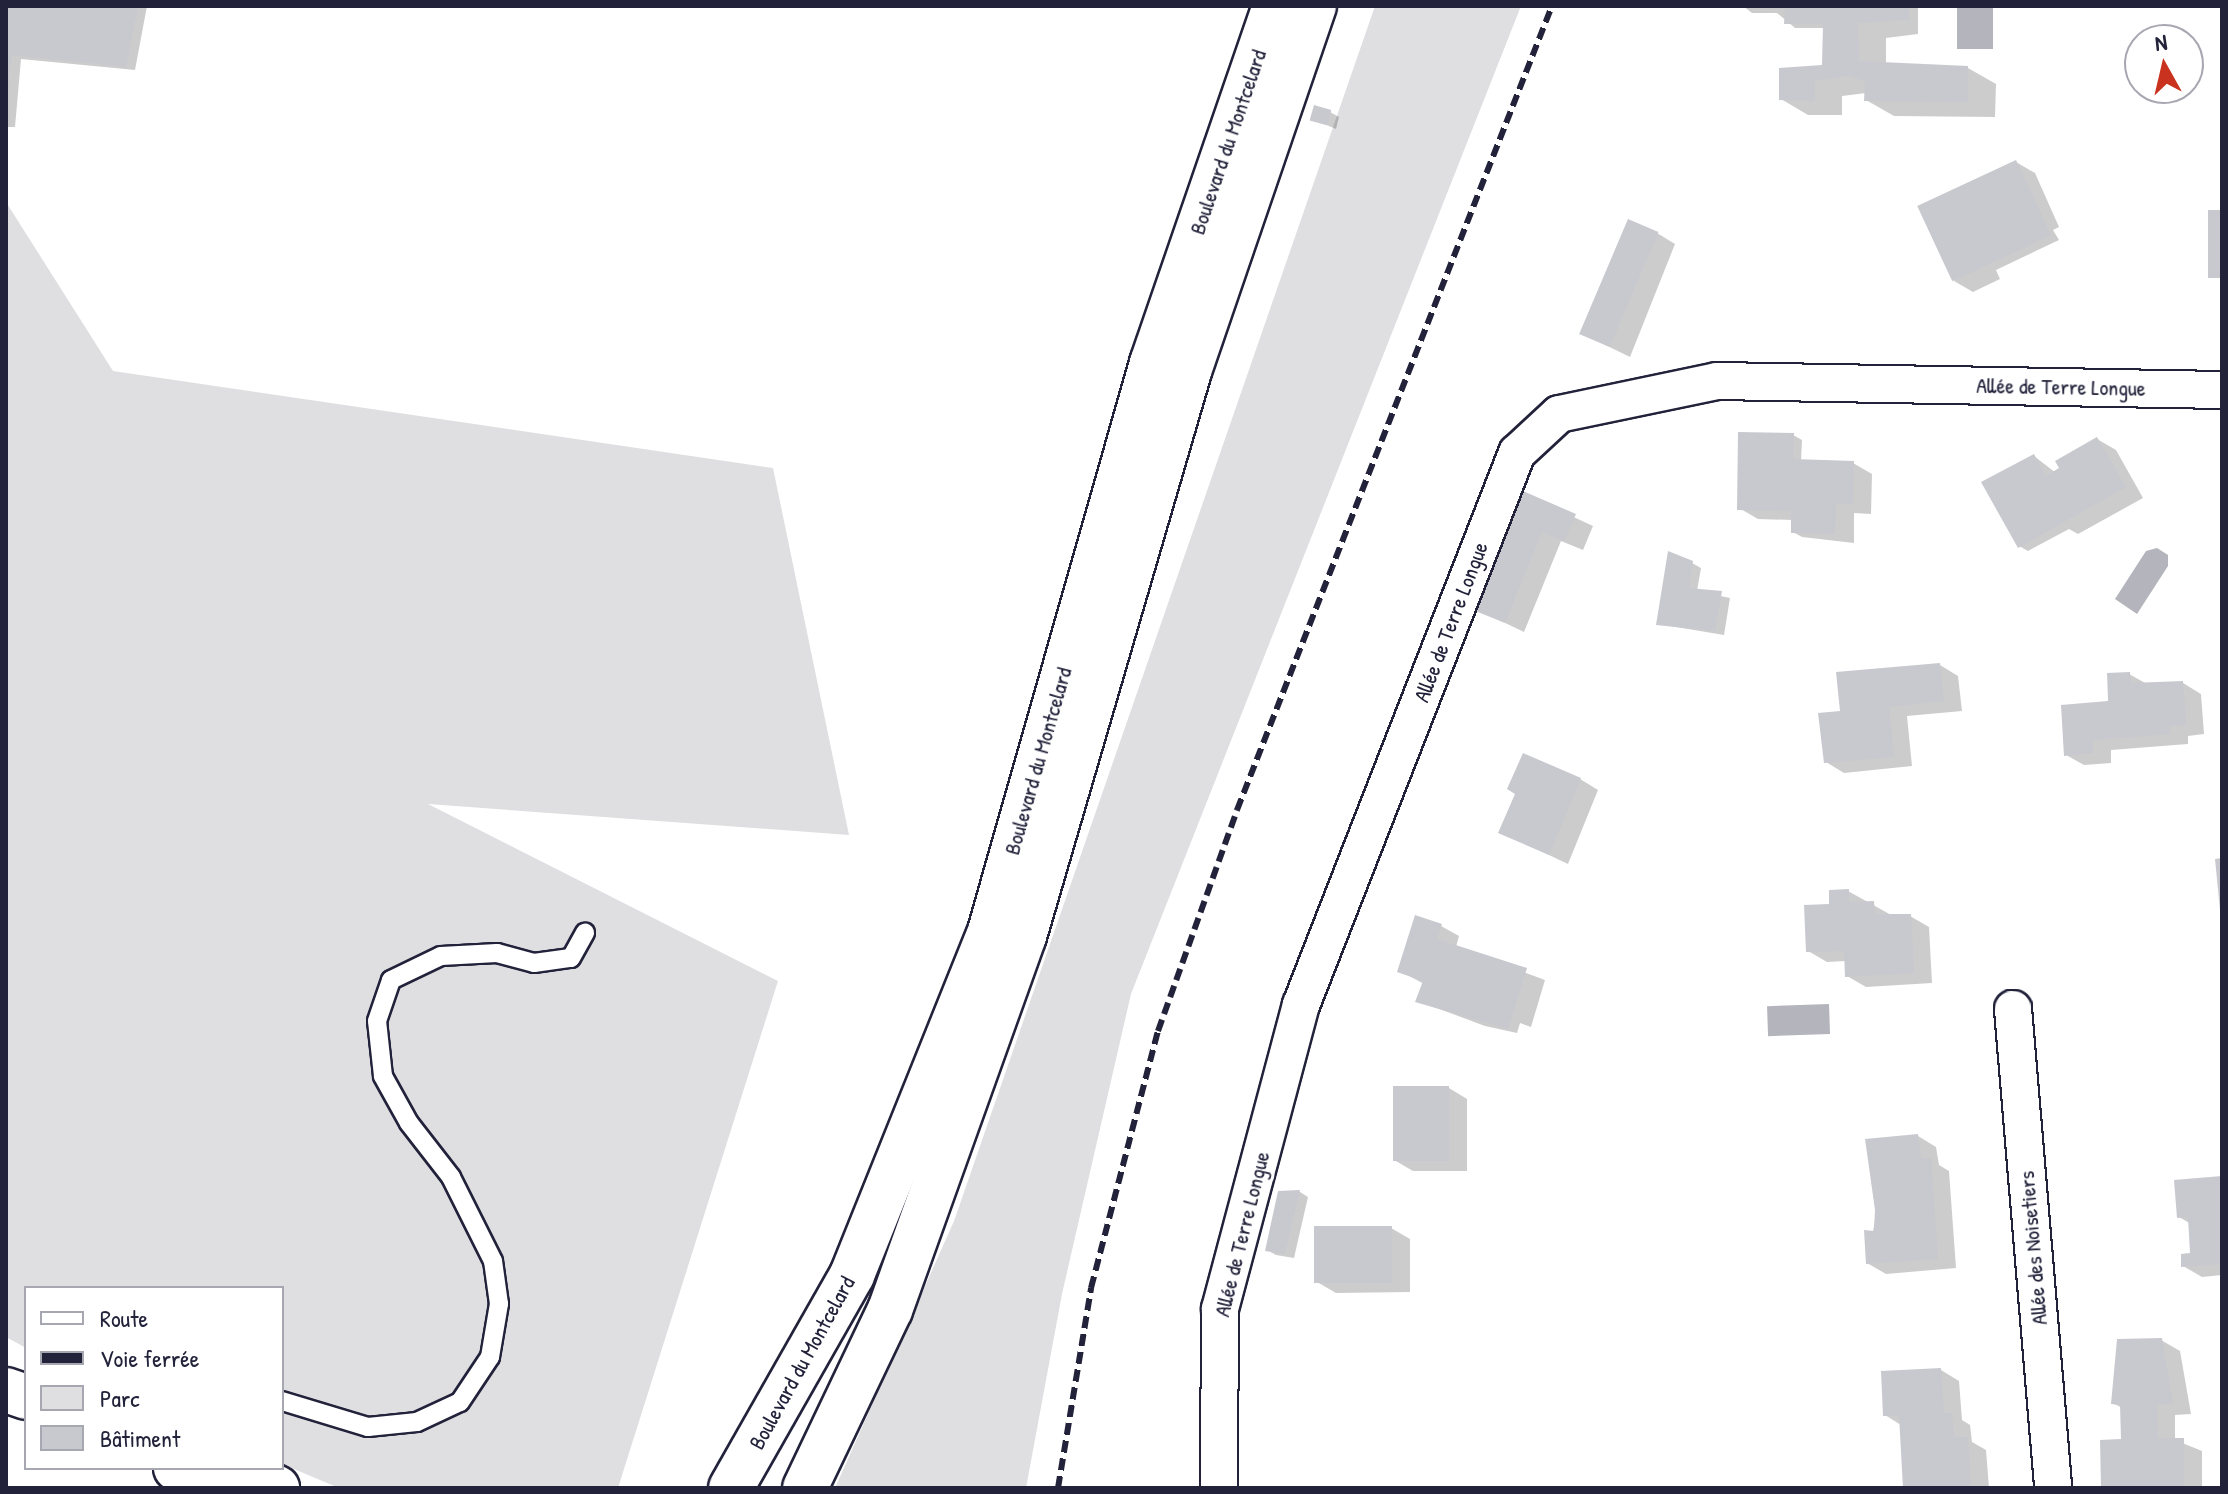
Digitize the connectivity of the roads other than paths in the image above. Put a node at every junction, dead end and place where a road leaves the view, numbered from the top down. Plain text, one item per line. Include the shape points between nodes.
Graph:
1 (1275, 6) edge
2 (1314, 6) edge
3 (2222, 390) edge
4 (585, 933) dead end
5 (2013, 1009) dead end
6 (284, 1402) edge
7 (179, 1470) edge
8 (241, 1470) edge
9 (210, 1488) edge
10 (277, 1488) edge
11 (731, 1488) edge
12 (805, 1488) edge
13 (1219, 1488) edge
14 (2053, 1488) edge

1 - 11 main road, Boulevard du Montcelard via 1152,363 989,935 852,1275
2 - 12 main road, Boulevard du Montcelard via 1189,371 1024,936 890,1310
3 - 13 street, Allée de Terre Longue via 1717,381 1559,414 1517,453 1301,1005 1220,1309
4 - 6 lane via 571,958 534,963 497,953 441,956 391,980 377,1021 383,1076 409,1123 451,1177 493,1261 499,1304 490,1357 460,1402 417,1422 368,1427
5 - 14 street, Allée des Noisetiers
7 - 9 main road
8 - 10 main road

